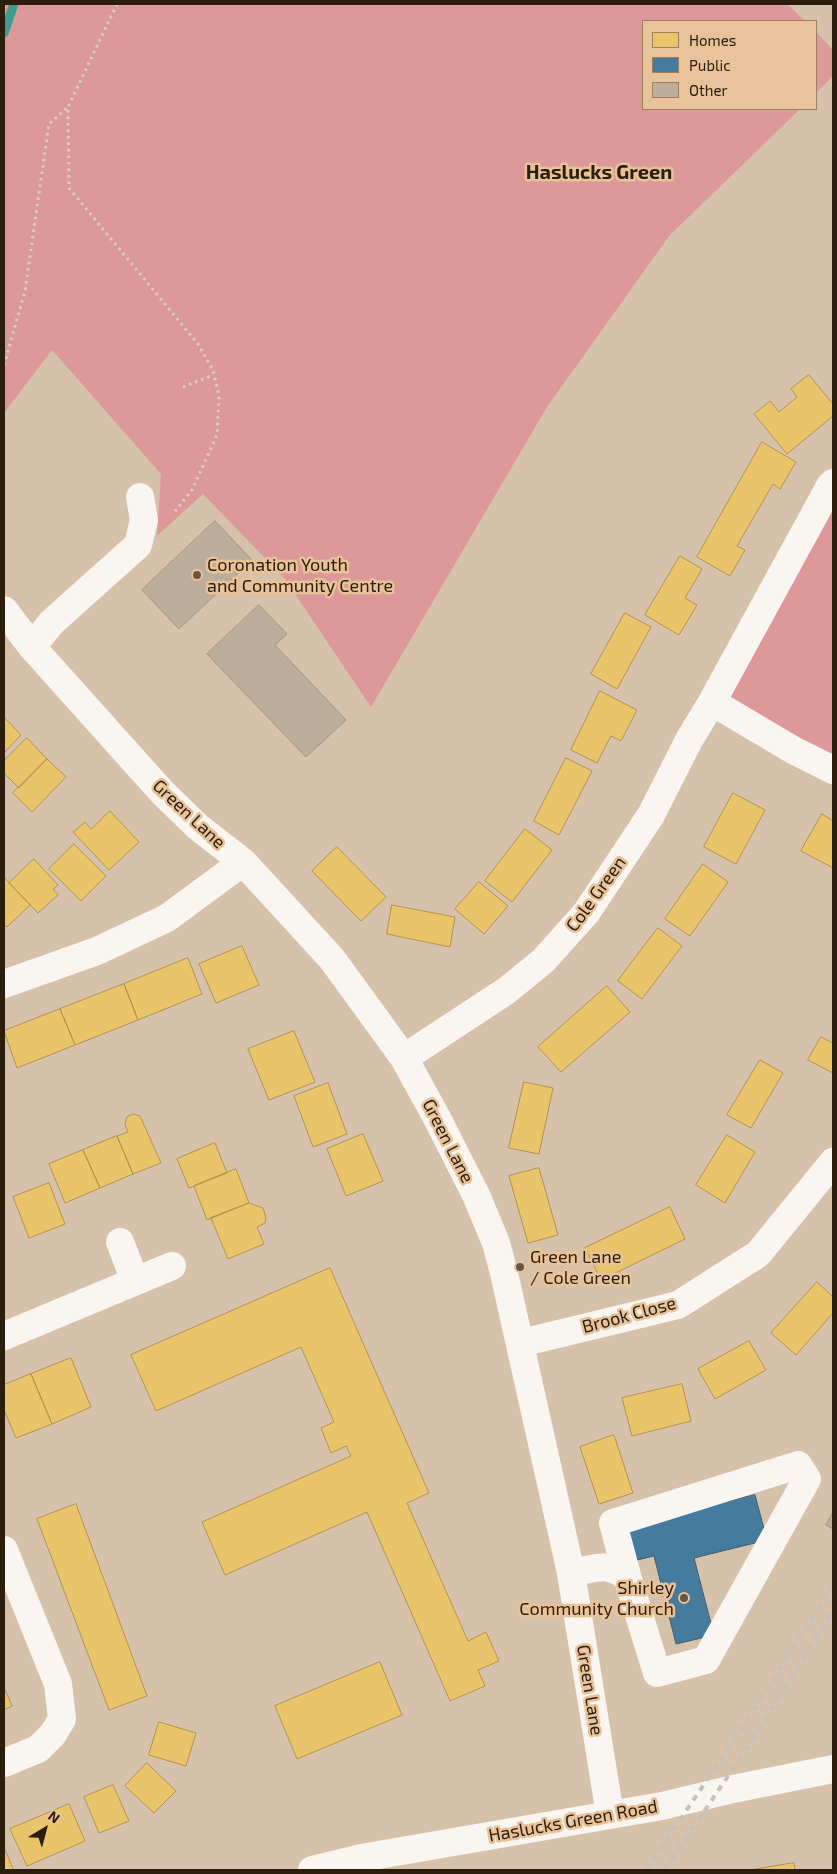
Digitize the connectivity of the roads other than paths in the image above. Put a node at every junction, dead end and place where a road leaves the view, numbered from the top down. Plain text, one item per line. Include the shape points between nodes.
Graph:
1 (833, 483) edge
2 (140, 497) dead end
3 (4, 610) edge
4 (32, 647) junction
5 (712, 702) junction
6 (833, 770) edge
7 (243, 862) junction
8 (4, 984) edge
9 (404, 1058) junction
10 (833, 1162) edge
11 (120, 1242) dead end
12 (172, 1266) dead end
13 (135, 1281) junction
14 (4, 1336) edge
15 (520, 1343) junction
16 (4, 1550) edge
17 (571, 1573) junction
18 (628, 1579) junction
19 (4, 1763) edge
20 (833, 1769) edge
21 (610, 1815) junction
22 (312, 1870) edge

1 - 5 street, Cole Green
2 - 4 street via 144,520 138,545 51,623
3 - 4 street, Green Lane
4 - 7 street, Green Lane via 174,804 198,828
5 - 6 street
5 - 9 street, Cole Green via 651,815 586,913 543,961 506,991
7 - 8 street via 167,918 97,951
7 - 9 street, Green Lane via 332,959
9 - 15 street, Green Lane via 472,1186 496,1243
10 - 15 street, Brook Close via 758,1254 678,1305
11 - 13 street
12 - 13 street
13 - 14 street
15 - 17 street, Green Lane
16 - 19 street via 58,1684 62,1719 38,1749
17 - 18 street via 612,1567
17 - 21 street, Green Lane
18 - 18 street via 614,1523 798,1465 807,1479 706,1660 657,1673
20 - 21 street, Haslucks Green Road
21 - 22 street, Haslucks Green Road via 361,1858

